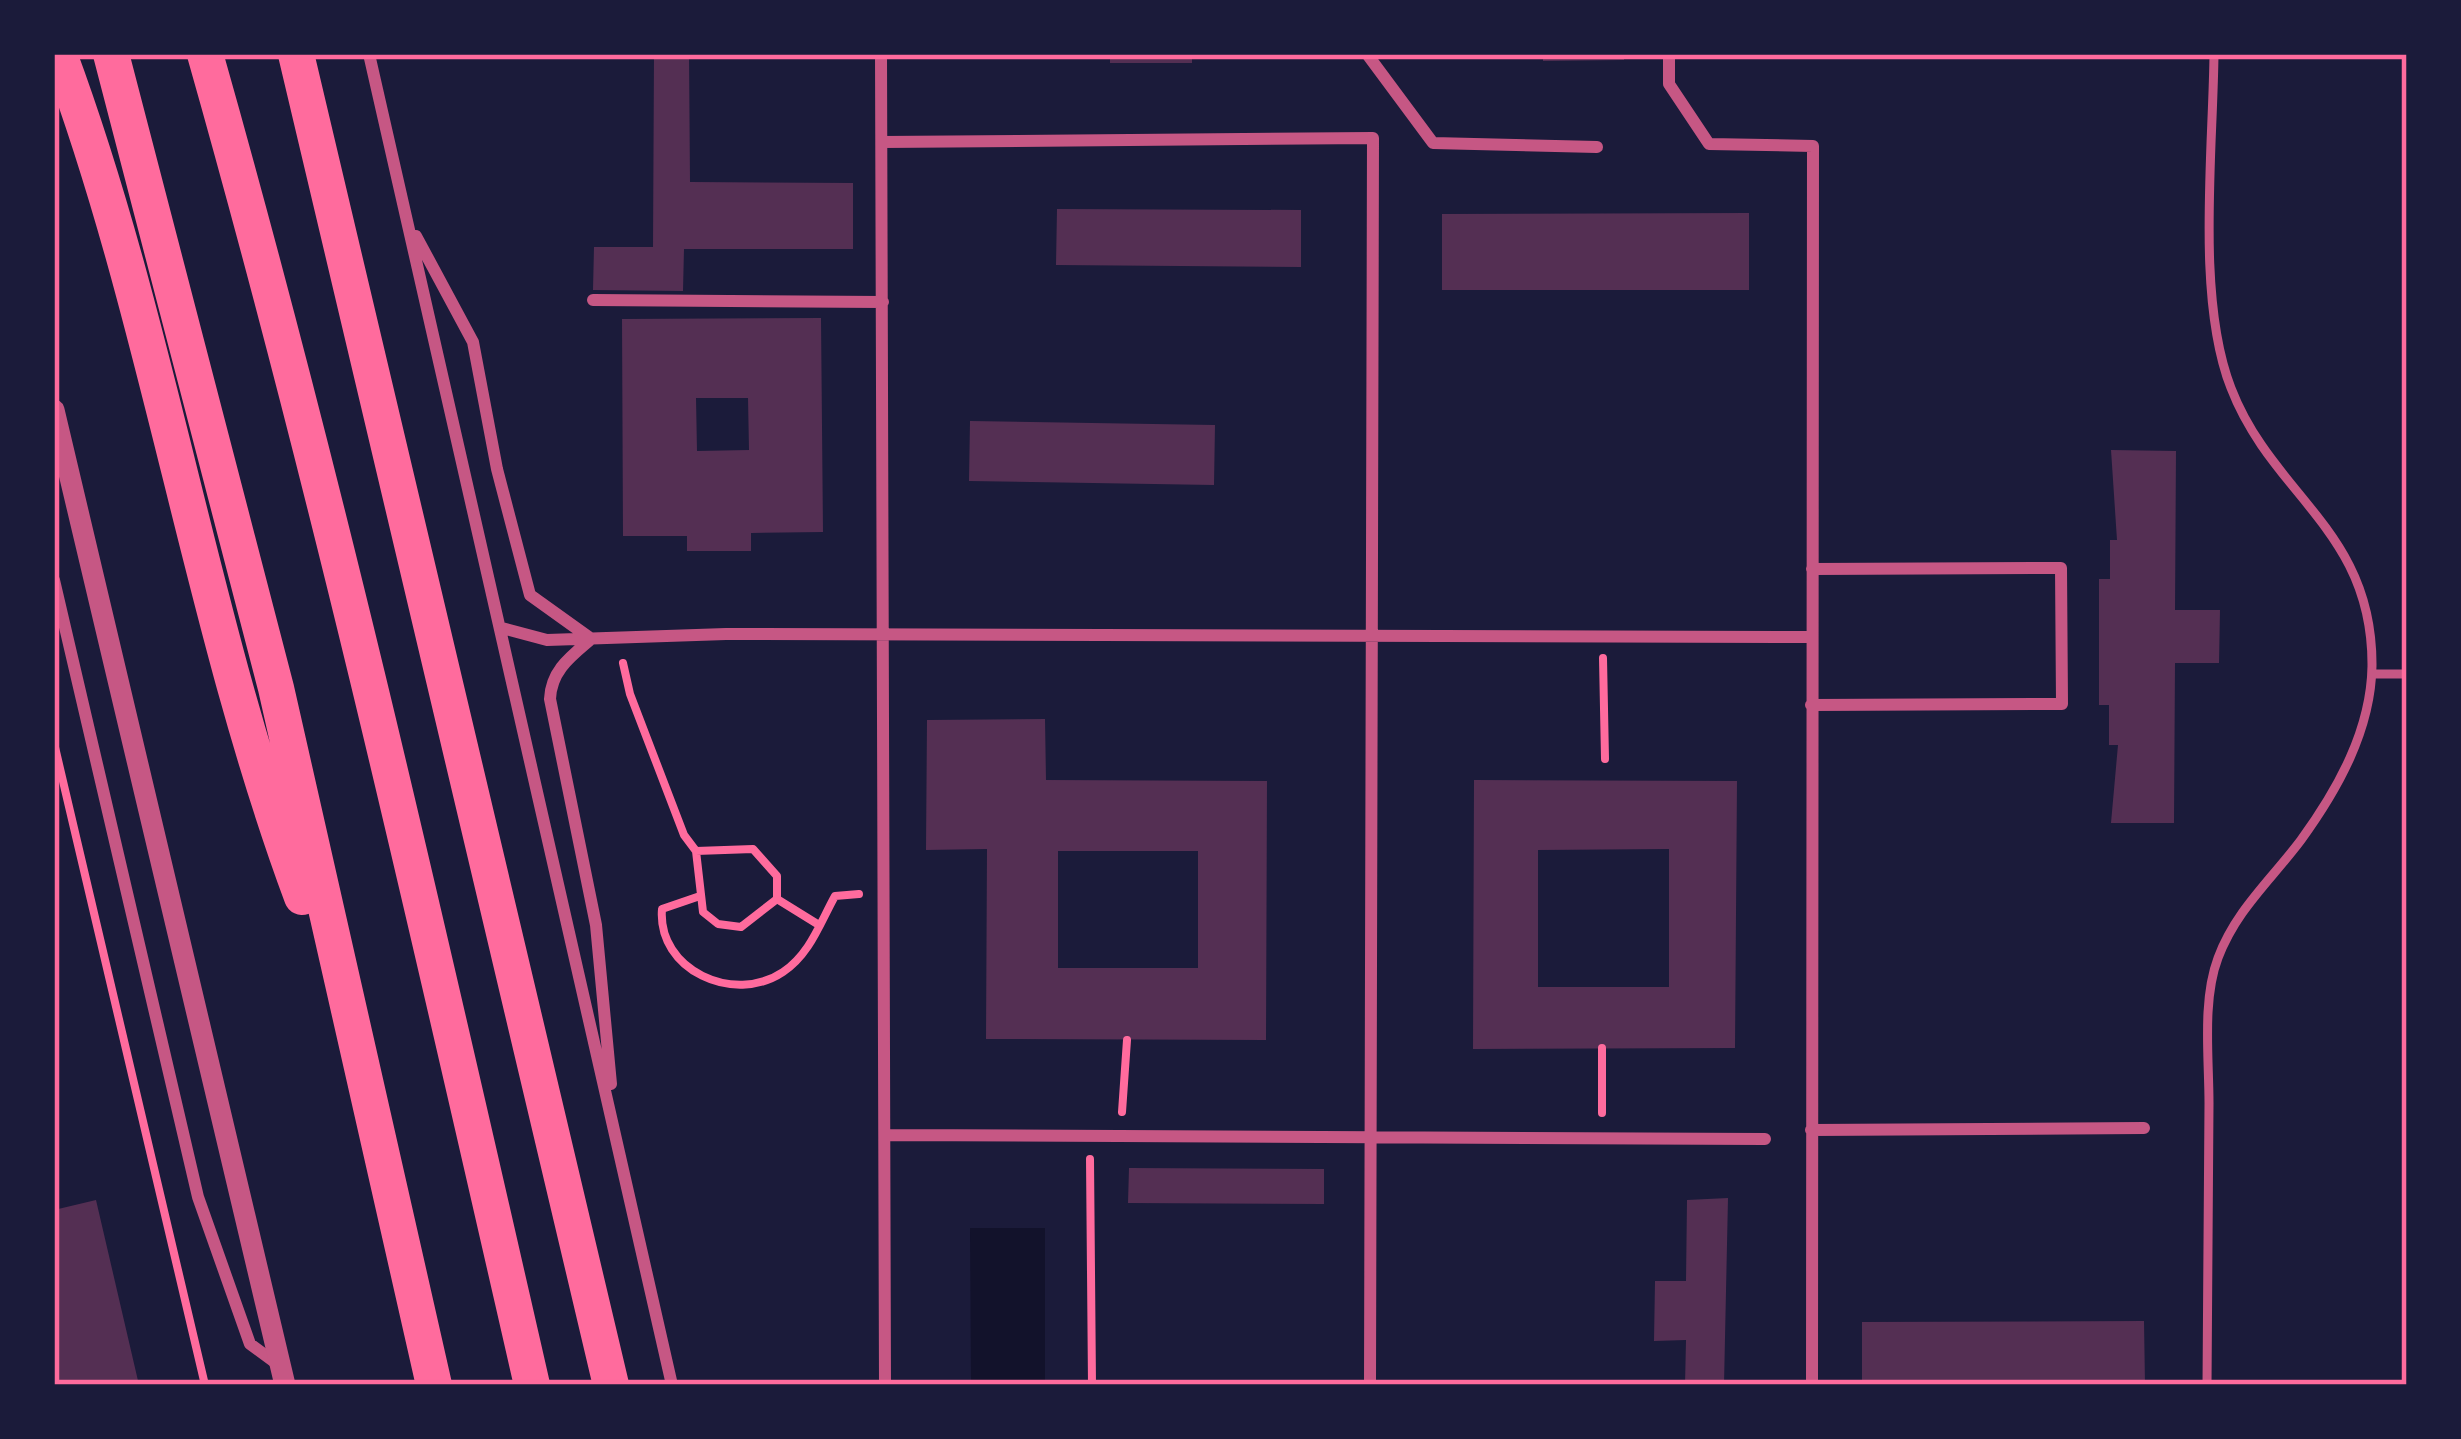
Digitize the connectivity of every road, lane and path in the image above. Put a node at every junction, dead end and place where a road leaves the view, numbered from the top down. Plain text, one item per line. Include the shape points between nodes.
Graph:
1 (59, 54) edge
2 (111, 54) edge
3 (205, 54) edge
4 (296, 54) edge
5 (369, 54) edge
6 (880, 54) edge
7 (1367, 54) edge
8 (1669, 54) edge
9 (2213, 54) edge
10 (882, 142) junction
11 (1597, 147) dead end
12 (411, 229) junction
13 (593, 300) dead end
14 (883, 302) junction
15 (54, 410) edge
16 (1812, 569) junction
17 (54, 580) edge
18 (502, 628) junction
19 (1372, 635) junction
20 (886, 636) junction
21 (1603, 636) junction
22 (1812, 637) junction
23 (618, 638) junction
24 (591, 639) junction
25 (2372, 674) junction
26 (2407, 674) edge
27 (1810, 705) junction
28 (54, 742) edge
29 (1604, 759) dead end
30 (696, 851) junction
31 (886, 893) junction
32 (700, 896) junction
33 (777, 899) junction
34 (819, 925) junction
35 (345, 1002) junction
36 (1127, 1040) dead end
37 (1603, 1048) dead end
38 (2144, 1128) dead end
39 (1811, 1130) junction
40 (887, 1135) junction
41 (616, 1136) junction
42 (1106, 1137) junction
43 (1601, 1139) junction
44 (1765, 1139) dead end
45 (1370, 1140) junction
46 (283, 1376) edge
47 (205, 1385) edge
48 (434, 1385) edge
49 (532, 1385) edge
50 (611, 1385) edge
51 (672, 1385) edge
52 (885, 1385) edge
53 (1092, 1385) edge
54 (1370, 1385) edge
55 (1812, 1385) edge
56 (2207, 1385) edge

1 - 35 highway via 154,369 237,708
2 - 35 highway via 276,688
3 - 49 highway via 362,644
4 - 50 highway
5 - 12 street
6 - 10 street
7 - 11 street via 1432,142
8 - 16 street via 1669,84 1709,144 1813,146
9 - 25 lane via 2215,329 2231,390 2338,539 2360,585
10 - 14 street
10 - 19 street via 1373,138
12 - 18 street
12 - 24 street via 473,342 530,595
13 - 14 street
14 - 20 street
15 - 46 street
16 - 22 street
16 - 27 street via 2061,568 2062,704
17 - 46 street via 198,1197 250,1344
18 - 24 street via 547,640
18 - 41 street
19 - 20 street
19 - 21 street
19 - 45 street
20 - 23 street
20 - 31 street
21 - 22 street
21 - 29 path
22 - 27 street
23 - 24 street
23 - 30 path via 630,694
24 - 41 street via 562,664 550,699 596,925
25 - 26 lane
25 - 56 lane via 2364,724 2341,778 2238,914 2216,963
27 - 39 street
28 - 47 path
30 - 32 path
30 - 33 path via 753,848 777,876
31 - 34 path via 836,896
31 - 40 street
32 - 33 path via 703,912 718,924 741,927
32 - 34 path via 662,909 660,933 700,978 779,976 807,951
33 - 34 path
35 - 48 highway
36 - 42 path via 1126,1107
37 - 43 path
38 - 39 street
39 - 55 street
40 - 42 street
40 - 52 street
41 - 51 street
42 - 45 street
42 - 53 path via 1090,1157
43 - 44 street
43 - 45 street
45 - 54 street

